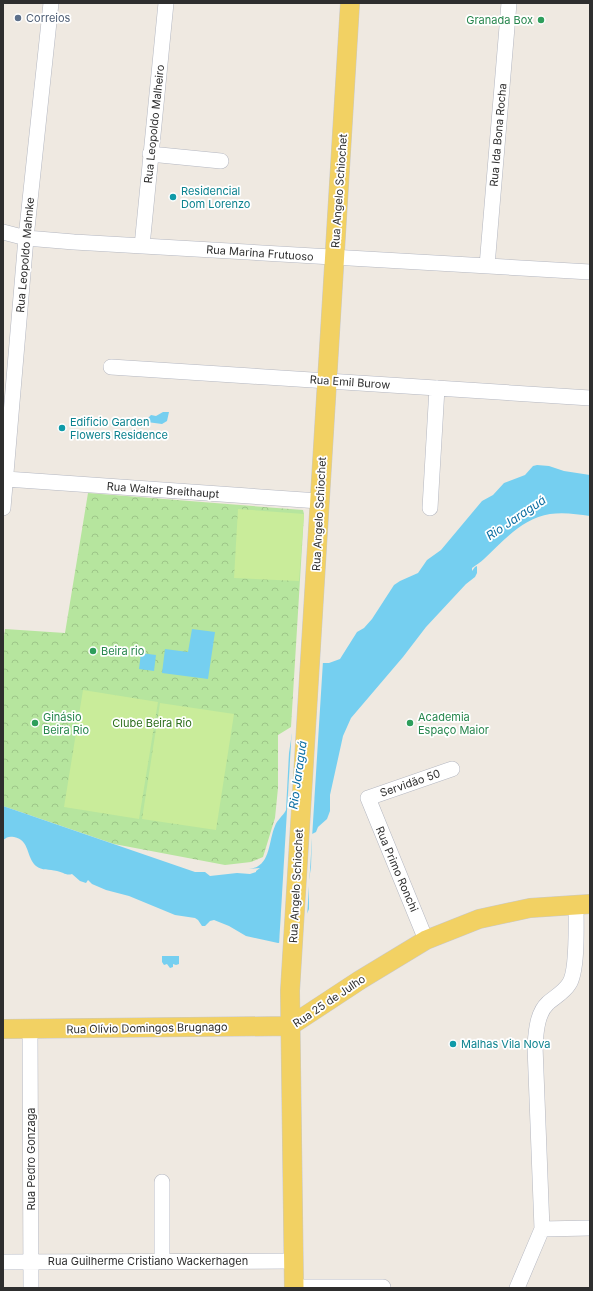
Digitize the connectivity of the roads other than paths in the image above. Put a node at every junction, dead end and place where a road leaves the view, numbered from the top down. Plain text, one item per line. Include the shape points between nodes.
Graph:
1 (51, 3) edge
2 (166, 3) edge
3 (350, 3) edge
4 (509, 3) edge
5 (150, 154) junction
6 (221, 161) dead end
7 (3, 232) edge
8 (26, 238) junction
9 (142, 246) junction
10 (335, 258) junction
11 (487, 266) junction
12 (590, 272) edge
13 (110, 367) dead end
14 (327, 381) junction
15 (437, 388) junction
16 (590, 398) edge
17 (6, 479) junction
18 (320, 501) junction
19 (3, 508) edge
20 (430, 508) dead end
21 (452, 769) dead end
22 (368, 798) joint
23 (583, 904) edge
24 (426, 940) junction
25 (290, 1026) junction
26 (3, 1029) edge
27 (30, 1029) junction
28 (162, 1182) dead end
29 (590, 1228) edge
30 (542, 1229) junction
31 (162, 1261) junction
32 (294, 1261) junction
33 (3, 1262) edge
34 (31, 1262) junction
35 (383, 1287) dead end
36 (31, 1288) edge
37 (294, 1288) edge
38 (517, 1288) edge

1 - 8 street, Rua Leopoldo Mahnke
2 - 5 street, Rua Leopoldo Malheiro
3 - 10 main road, Rua Angelo Schiochet
4 - 11 street, Rua Ida Bona Rocha
5 - 6 street
5 - 9 street, Rua Leopoldo Malheiro
7 - 8 street, Rua Marina Frutuoso
8 - 9 street, Rua Marina Frutuoso
8 - 17 street, Rua Leopoldo Mahnke
9 - 10 street, Rua Marina Frutuoso
10 - 11 street, Rua Marina Frutuoso
10 - 14 main road, Rua Angelo Schiochet
11 - 12 street, Rua Marina Frutuoso
13 - 14 street, Rua Emil Burow
14 - 15 street, Rua Emil Burow
14 - 18 main road, Rua Angelo Schiochet
15 - 16 street, Rua Emil Burow
15 - 20 street
17 - 18 street, Rua Walter Breithaupt
17 - 19 street, Rua Leopoldo Mahnke
18 - 25 main road, Rua Angelo Schiochet via 290,986
21 - 22 street, Servidão 50
22 - 24 street, Rua Primo Ronchi
23 - 24 main road, Rua 25 de Julho via 530,908 479,919
23 - 30 street via 574,972 569,985 546,1005 536,1033
24 - 25 main road, Rua 25 de Julho
25 - 27 main road, Rua Olívio Domingos Brugnago
25 - 32 main road, Rua 25 de Julho
26 - 27 main road, Rua Olívio Domingos Brugnago
27 - 34 street, Rua Pedro Gonzaga
28 - 31 street
29 - 30 street
30 - 38 street
31 - 32 street, Rua Guilherme Cristiano Wackerhagen
31 - 34 street, Rua Guilherme Cristiano Wackerhagen
32 - 37 main road, Rua 25 de Julho
33 - 34 street, Rua Guilherme Cristiano Wackerhagen
34 - 36 street, Rua Pedro Gonzaga
35 - 37 street

